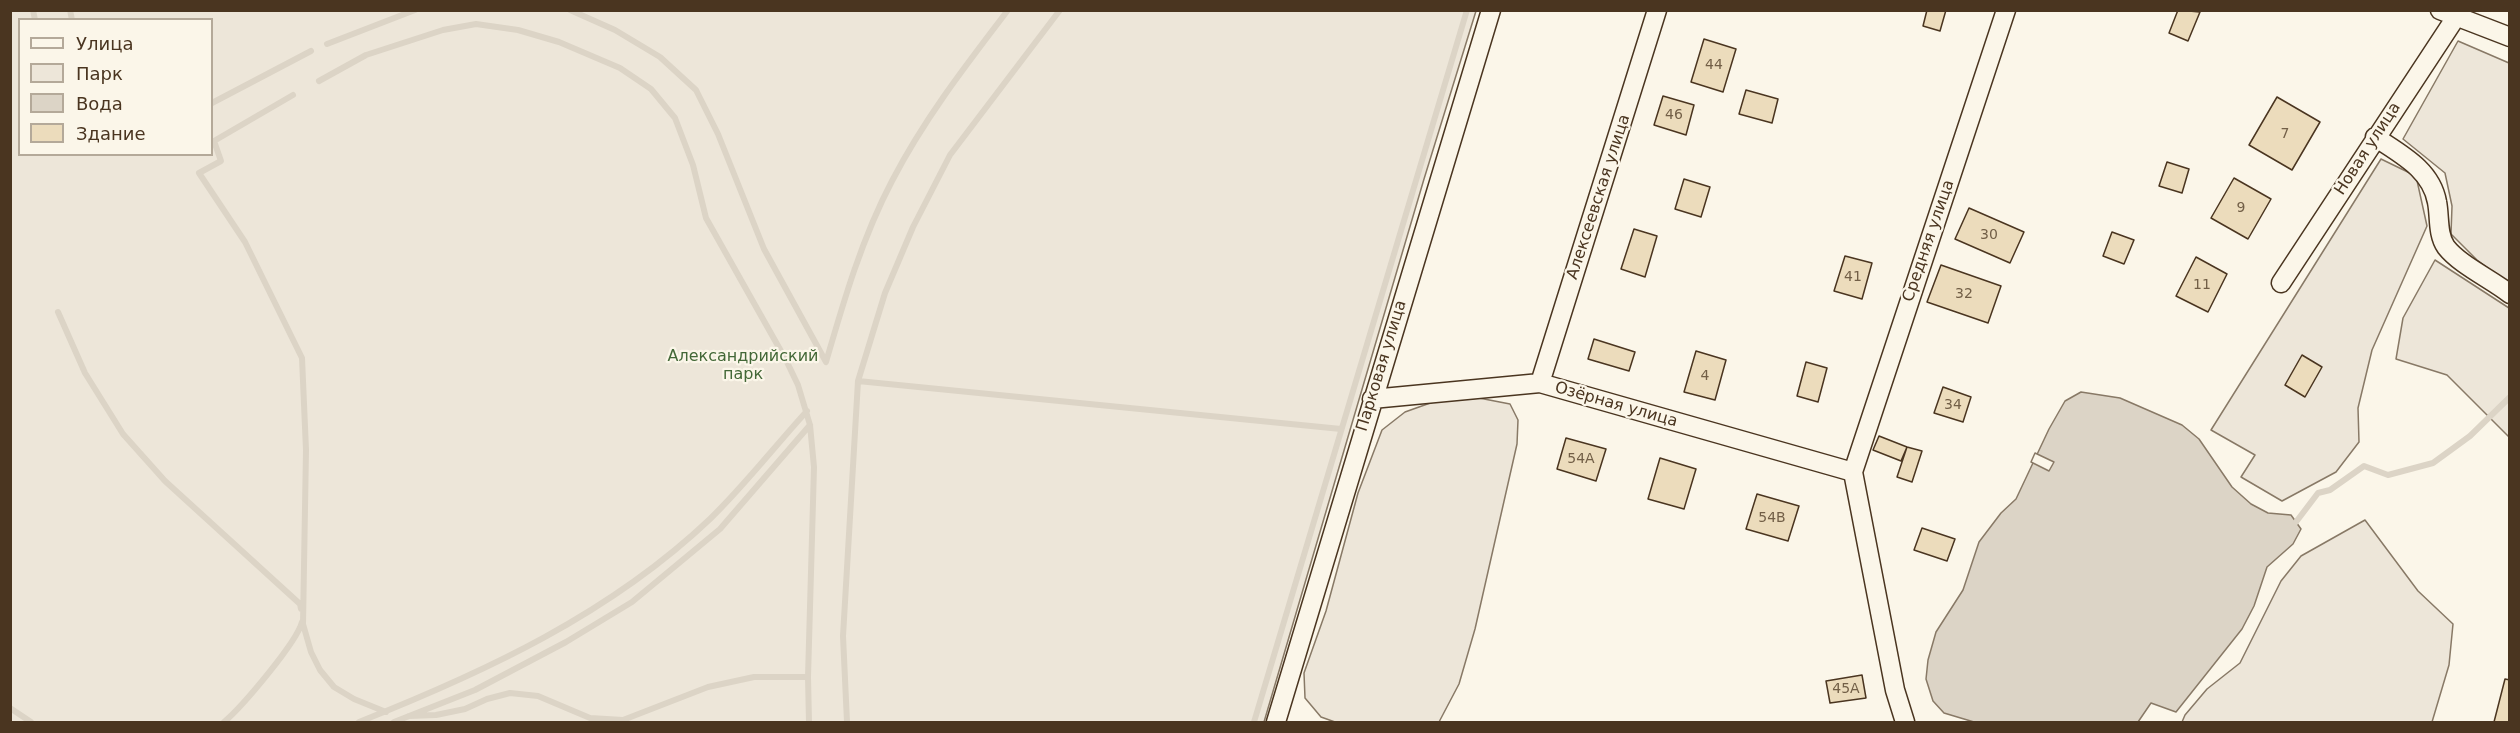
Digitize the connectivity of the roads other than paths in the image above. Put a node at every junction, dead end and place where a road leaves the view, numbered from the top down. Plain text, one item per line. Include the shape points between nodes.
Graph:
1 (1491, 10) edge
2 (1657, 10) edge
3 (2006, 10) edge
4 (2448, 14) edge
5 (2510, 37) edge
6 (2375, 137) junction
7 (2281, 283) dead end
8 (2510, 294) edge
9 (1540, 383) junction
10 (1372, 399) junction
11 (1853, 472) junction
12 (1283, 721) edge
13 (1905, 723) edge

1 - 10 street, Парковая улица
2 - 9 street, Алексеевская улица
3 - 11 street, Средняя улица
4 - 5 street, Новая улица
4 - 6 street, Новая улица
6 - 7 street, Новая улица
6 - 8 street via 2409,159 2430,179 2445,246
9 - 10 street, Озёрная улица
9 - 11 street, Озёрная улица
10 - 12 street, Парковая улица
11 - 13 street via 1895,690

